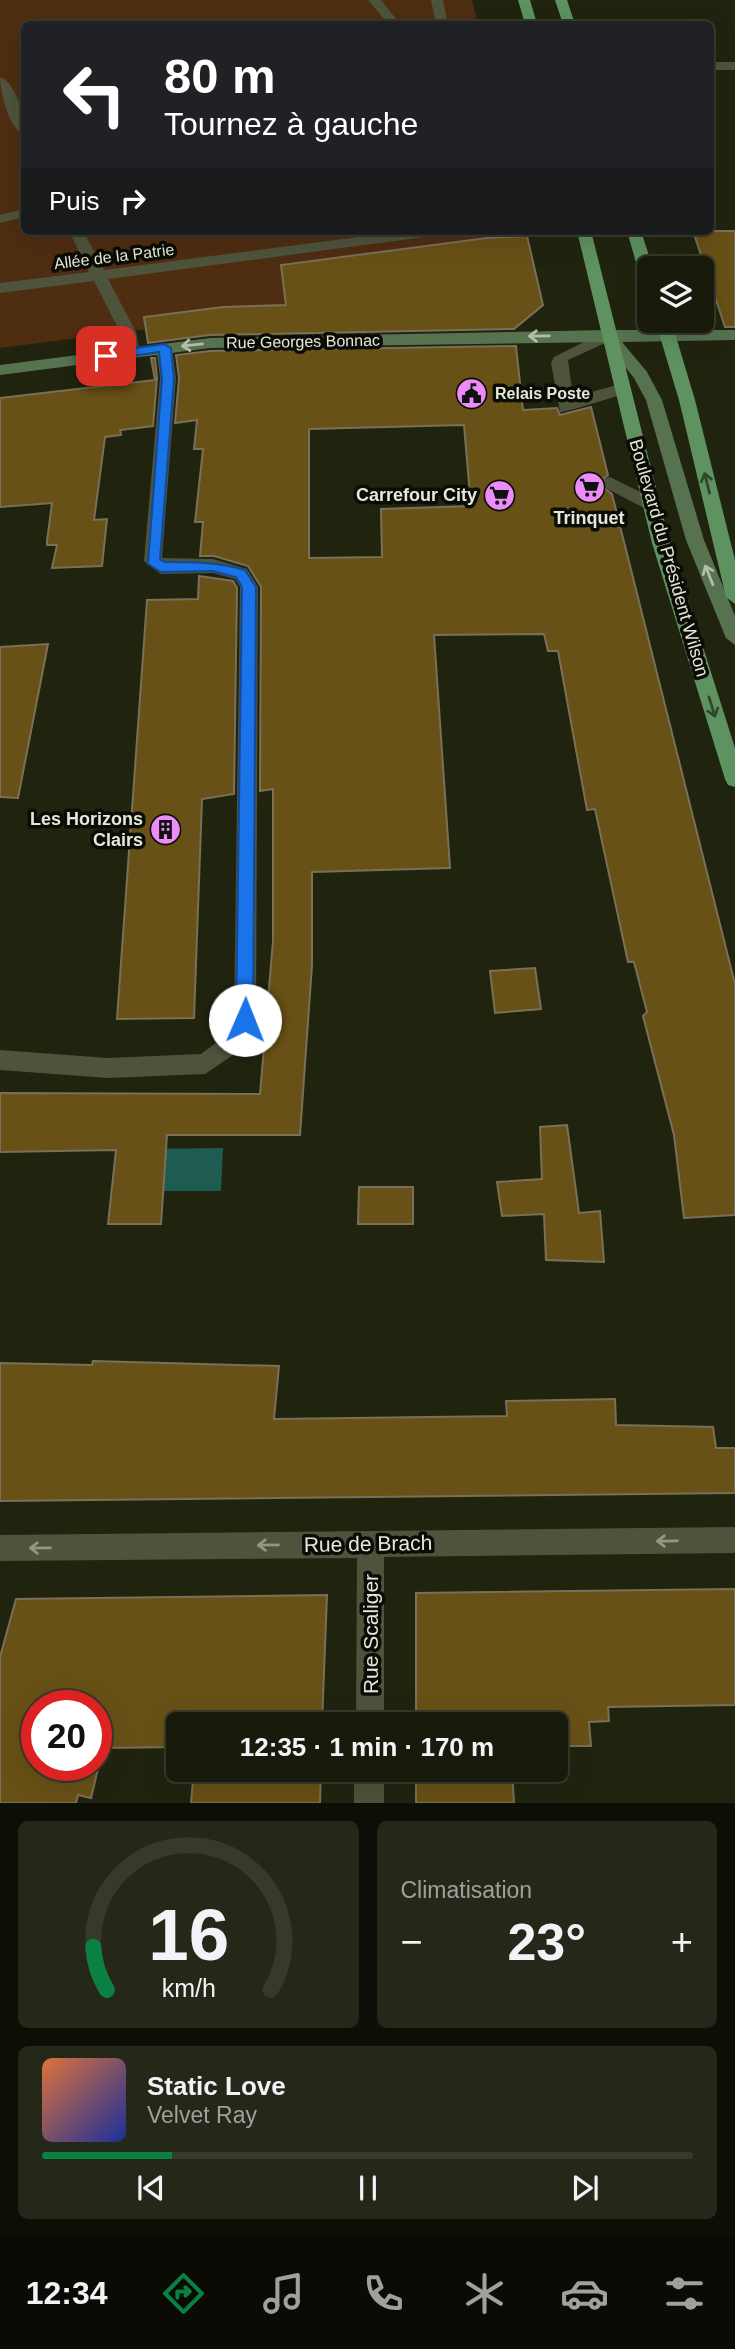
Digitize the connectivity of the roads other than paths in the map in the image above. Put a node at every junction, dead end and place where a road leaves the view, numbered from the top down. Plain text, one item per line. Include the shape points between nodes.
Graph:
1 (374, 0) edge
2 (437, 0) edge
3 (524, 0) edge
4 (561, 0) edge
5 (392, 21) edge
6 (441, 21) edge
7 (530, 21) edge
8 (568, 21) edge
9 (714, 66) edge
10 (735, 66) edge
11 (0, 81) edge
12 (21, 124) edge
13 (21, 214) edge
14 (0, 219) edge
15 (78, 235) edge
16 (409, 235) edge
17 (585, 235) edge
18 (635, 235) edge
19 (642, 256) edge
20 (98, 275) junction
21 (0, 288) edge
22 (637, 331) edge
23 (667, 333) edge
24 (714, 333) edge
25 (608, 335) junction
26 (735, 335) edge
27 (164, 348) junction
28 (132, 352) junction
29 (0, 370) edge
30 (621, 389) junction
31 (610, 483) dead end
32 (650, 504) junction
33 (735, 597) edge
34 (735, 638) edge
35 (735, 779) edge
36 (0, 1060) edge
37 (735, 1540) edge
38 (371, 1544) junction
39 (0, 1548) edge
40 (370, 1712) edge
41 (369, 1782) edge
42 (369, 1803) edge

1 - 5 street
2 - 6 street
3 - 7 main road
4 - 8 main road
9 - 10 street
11 - 12 street
13 - 14 street
15 - 20 street
16 - 20 street, Allée de la Patrie
17 - 25 main road, Boulevard du Président Wilson
18 - 19 main road
20 - 21 street, Allée de la Patrie
20 - 28 street via 128,332
22 - 25 main road, Rue Georges Bonnac
33 -> 23 main road
24 - 26 main road, Rue Georges Bonnac
25 -> 27 main road, Rue Georges Bonnac via 210,343
25 - 30 main road, Boulevard du Président Wilson
25 - 30 street via 562,357 566,408 586,397
34 -> 25 main road via 695,540 654,400
27 - 28 main road, Rue Georges Bonnac
27 - 36 street via 168,379 153,561 161,567 213,566 241,573 249,587 245,1020 237,1040 205,1064 108,1068
28 - 29 main road, Rue Georges Bonnac
30 - 32 main road, Boulevard du Président Wilson
31 - 32 street
32 -> 35 main road, Boulevard du Président Wilson
37 -> 38 street, Rue de Brach
38 -> 39 street, Rue de Brach
38 - 40 street, Rue Scaliger
41 - 42 street

